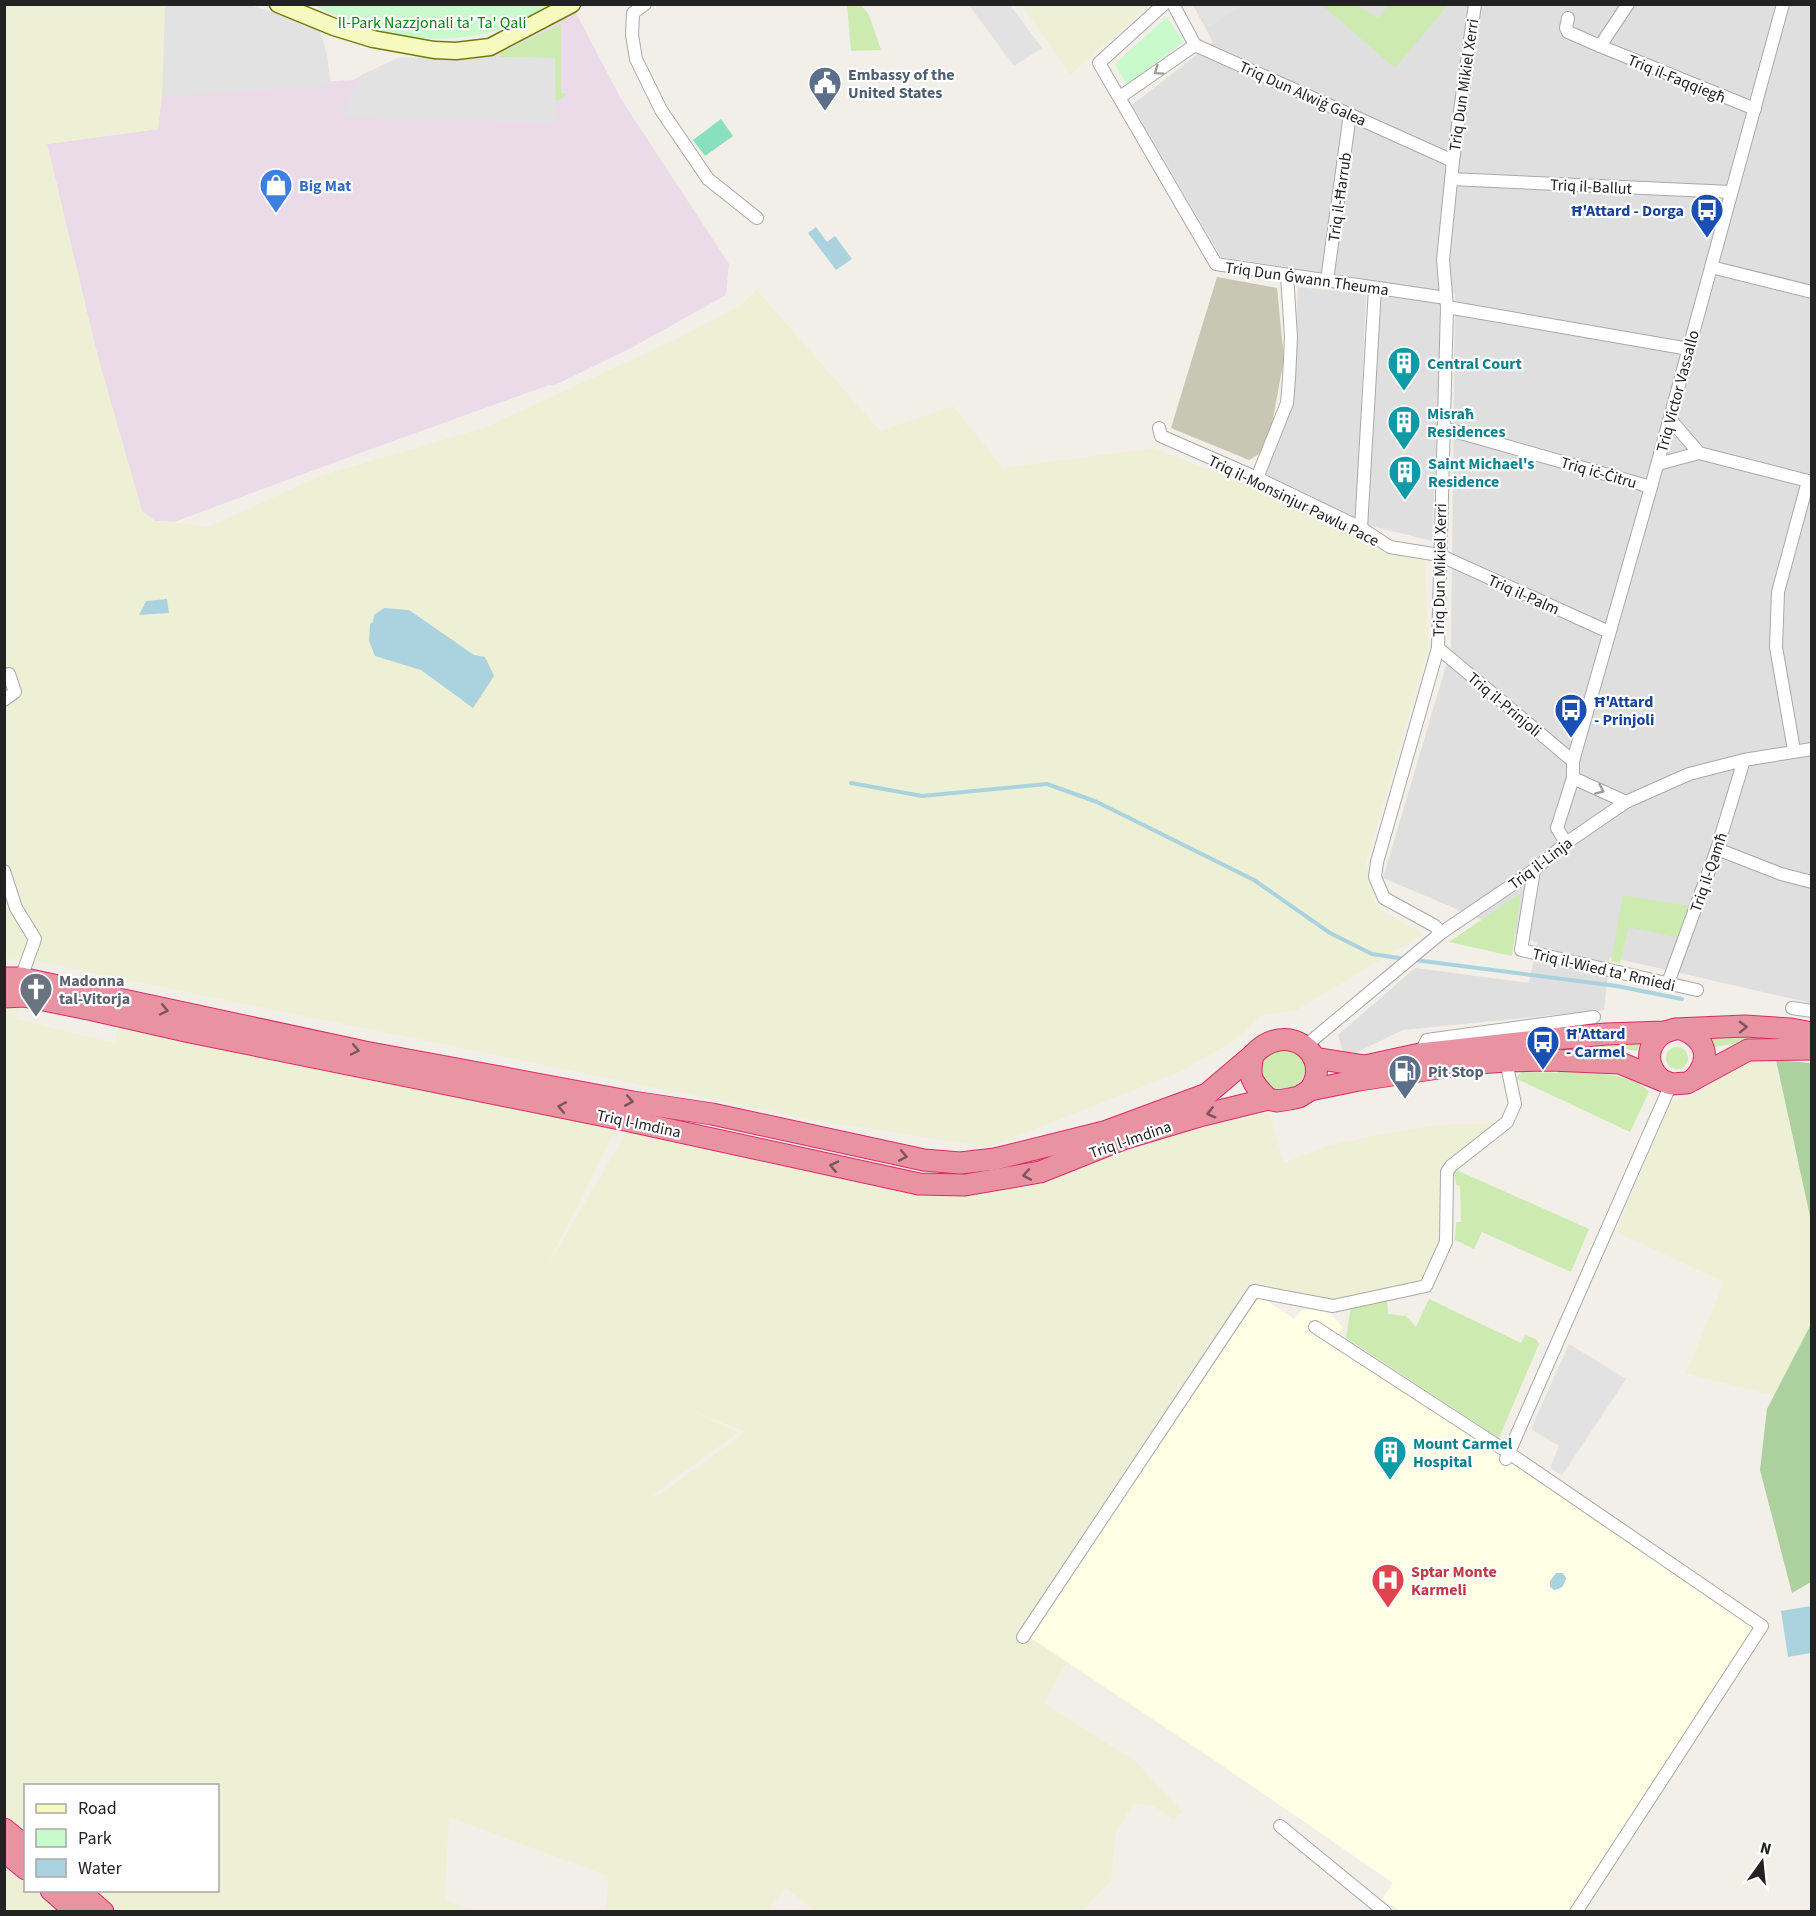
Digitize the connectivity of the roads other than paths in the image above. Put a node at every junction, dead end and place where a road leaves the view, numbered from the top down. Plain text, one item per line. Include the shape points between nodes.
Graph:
1 (278, 4) edge
2 (572, 4) edge
3 (645, 4) edge
4 (1164, 4) edge
5 (1173, 4) edge
6 (1474, 4) edge
7 (1628, 4) edge
8 (1783, 4) edge
9 (1568, 18) dead end
10 (1195, 45) junction
11 (1600, 46) junction
12 (1120, 97) junction
13 (1755, 110) junction
14 (1350, 114) junction
15 (1453, 161) junction
16 (1451, 179) junction
17 (1731, 192) junction
18 (756, 218) dead end
19 (1711, 267) junction
20 (1287, 275) junction
21 (1327, 280) junction
22 (1375, 288) junction
23 (1812, 292) edge
24 (1446, 303) junction
25 (1689, 350) junction
26 (1670, 419) junction
27 (1159, 428) dead end
28 (1443, 428) junction
29 (1699, 453) junction
30 (1658, 464) junction
31 (1257, 478) junction
32 (1810, 482) edge
33 (1651, 487) junction
34 (1361, 528) junction
35 (1439, 555) junction
36 (1609, 632) junction
37 (1438, 648) junction
38 (9, 674) dead end
39 (4, 700) edge
40 (1812, 748) edge
41 (1794, 750) junction
42 (1744, 760) junction
43 (1573, 761) junction
44 (1573, 778) junction
45 (1626, 802) junction
46 (1566, 843) junction
47 (1717, 849) junction
48 (1534, 870) junction
49 (4, 871) edge
50 (1812, 882) edge
51 (1441, 933) junction
52 (13, 978) edge
53 (1668, 983) junction
54 (1697, 990) dead end
55 (4, 997) edge
56 (1792, 1008) dead end
57 (1812, 1011) edge
58 (1594, 1017) dead end
59 (1550, 1031) junction
60 (1675, 1031) junction
61 (1812, 1033) edge
62 (1812, 1049) edge
63 (1309, 1052) junction
64 (1253, 1055) junction
65 (1506, 1061) junction
66 (1694, 1079) junction
67 (1665, 1082) junction
68 (1310, 1090) junction
69 (1268, 1100) junction
70 (1315, 1327) dead end
71 (1507, 1457) junction
72 (1023, 1637) dead end
73 (1280, 1826) dead end
74 (4, 1829) edge
75 (24, 1845) edge
76 (4, 1851) edge
77 (24, 1867) edge
78 (53, 1892) edge
79 (80, 1892) edge
80 (76, 1911) edge
81 (103, 1911) edge
82 (1385, 1911) edge
83 (1576, 1911) edge

1 - 2 main road via 373,39 456,51 490,47
3 - 18 street via 633,13 632,35 636,59 661,110 708,179
4 - 12 street, Triq Dun Ġwann Theuma via 1099,63
5 - 10 street
6 - 15 street, Triq Dun Mikiel Xerri
7 - 11 street
8 - 13 street, Triq Victor Vassallo
9 - 11 street, Triq il-Faqqiegħ via 1568,32
10 -> 12 street
10 - 14 street, Triq Dun Alwiġ Galea
11 - 13 street, Triq il-Faqqiegħ
12 - 20 street, Triq Dun Ġwann Theuma via 1216,264
13 - 17 street, Triq Victor Vassallo
14 - 15 street, Triq Dun Alwiġ Galea
14 - 21 street, Triq il-Ħarrub
15 - 16 street, Triq Dun Mikiel Xerri
16 - 17 street, Triq il-Ballut
16 - 24 street, Triq Dun Mikiel Xerri via 1443,260
17 - 19 street, Triq Victor Vassallo
19 - 23 street
19 - 25 street, Triq Victor Vassallo
20 - 21 street, Triq Dun Ġwann Theuma
20 - 31 street via 1291,337 1287,403
21 - 22 street, Triq Dun Ġwann Theuma
22 - 24 street, Triq Dun Ġwann Theuma
22 - 34 street
24 - 25 street, Triq Dun Ġwann Theuma
24 - 28 street, Triq Dun Mikiel Xerri
25 - 26 street, Triq Victor Vassallo
26 - 29 street
26 - 30 street, Triq Victor Vassallo
27 - 31 street, Triq il-Monsinjur Pawlu Pace via 1161,436
28 - 33 street, Triq iċ-Ċitru
28 - 35 street, Triq Dun Mikiel Xerri
29 - 30 street
29 - 32 street
30 - 33 street, Triq Victor Vassallo
31 - 34 street, Triq il-Monsinjur Pawlu Pace
32 - 41 street via 1778,592 1776,647
33 - 36 street, Triq Victor Vassallo
34 - 35 street, Triq il-Monsinjur Pawlu Pace via 1390,547
35 - 36 street, Triq il-Palm
35 - 37 street, Triq Dun Mikiel Xerri
36 - 43 street, Triq Victor Vassallo
37 - 43 street, Triq il-Prinjoli
37 - 51 street, Triq Dun Mikiel Xerri via 1375,876 1384,898
38 - 39 street via 15,692
40 - 41 street, Triq il-Linja
41 - 42 street, Triq il-Linja
42 - 45 street, Triq il-Linja via 1689,774
42 - 47 street, Triq il-Qamħ
43 - 44 street, Triq Victor Vassallo
44 -> 45 street
44 - 46 street, Triq Victor Vassallo via 1557,828
45 - 46 street, Triq il-Linja
46 - 48 street, Triq il-Linja
47 - 50 street
47 - 53 street, Triq il-Qamħ
48 - 51 street, Triq il-Linja
48 - 53 street, Triq il-Wied ta' Rmiedi via 1521,950
49 - 52 street via 16,908 35,939
51 - 63 street, Triq il-Linja
52 -> 64 highway, Triq l-Imdina via 365,1052 712,1114 924,1160 960,1163 995,1159 1104,1132 1207,1094
53 - 54 street, Triq il-Wied ta' Rmiedi
69 -> 55 highway, Triq l-Imdina via 1123,1139 1040,1172 965,1185 920,1184 24,996
56 - 57 street
58 - 59 street
59 - 60 highway, Triq l-Imdina
59 - 63 highway, Triq l-Imdina via 1365,1066
60 -> 61 highway, Triq l-Imdina via 1745,1026
60 - 66 highway via 1699,1040 1703,1047 1704,1065
60 - 67 highway via 1654,1040 1649,1054 1651,1068
62 - 66 highway via 1748,1050
63 - 64 highway, Triq l-Imdina via 1293,1041 1281,1039 1270,1041
63 - 68 highway via 1317,1070
64 - 69 highway via 1250,1076
65 - 67 highway, Triq l-Imdina via 1620,1064
65 - 68 highway, Triq l-Imdina via 1465,1064
65 - 72 street via 1515,1104 1507,1122 1447,1172 1446,1242 1426,1286 1333,1306 1254,1291
66 - 67 highway via 1679,1085
67 - 71 street
68 - 69 highway, Triq l-Imdina via 1290,1100
70 - 71 street
71 - 83 street via 1762,1626
73 - 82 street
74 - 75 highway
76 - 77 highway
78 - 80 highway
79 - 81 highway

